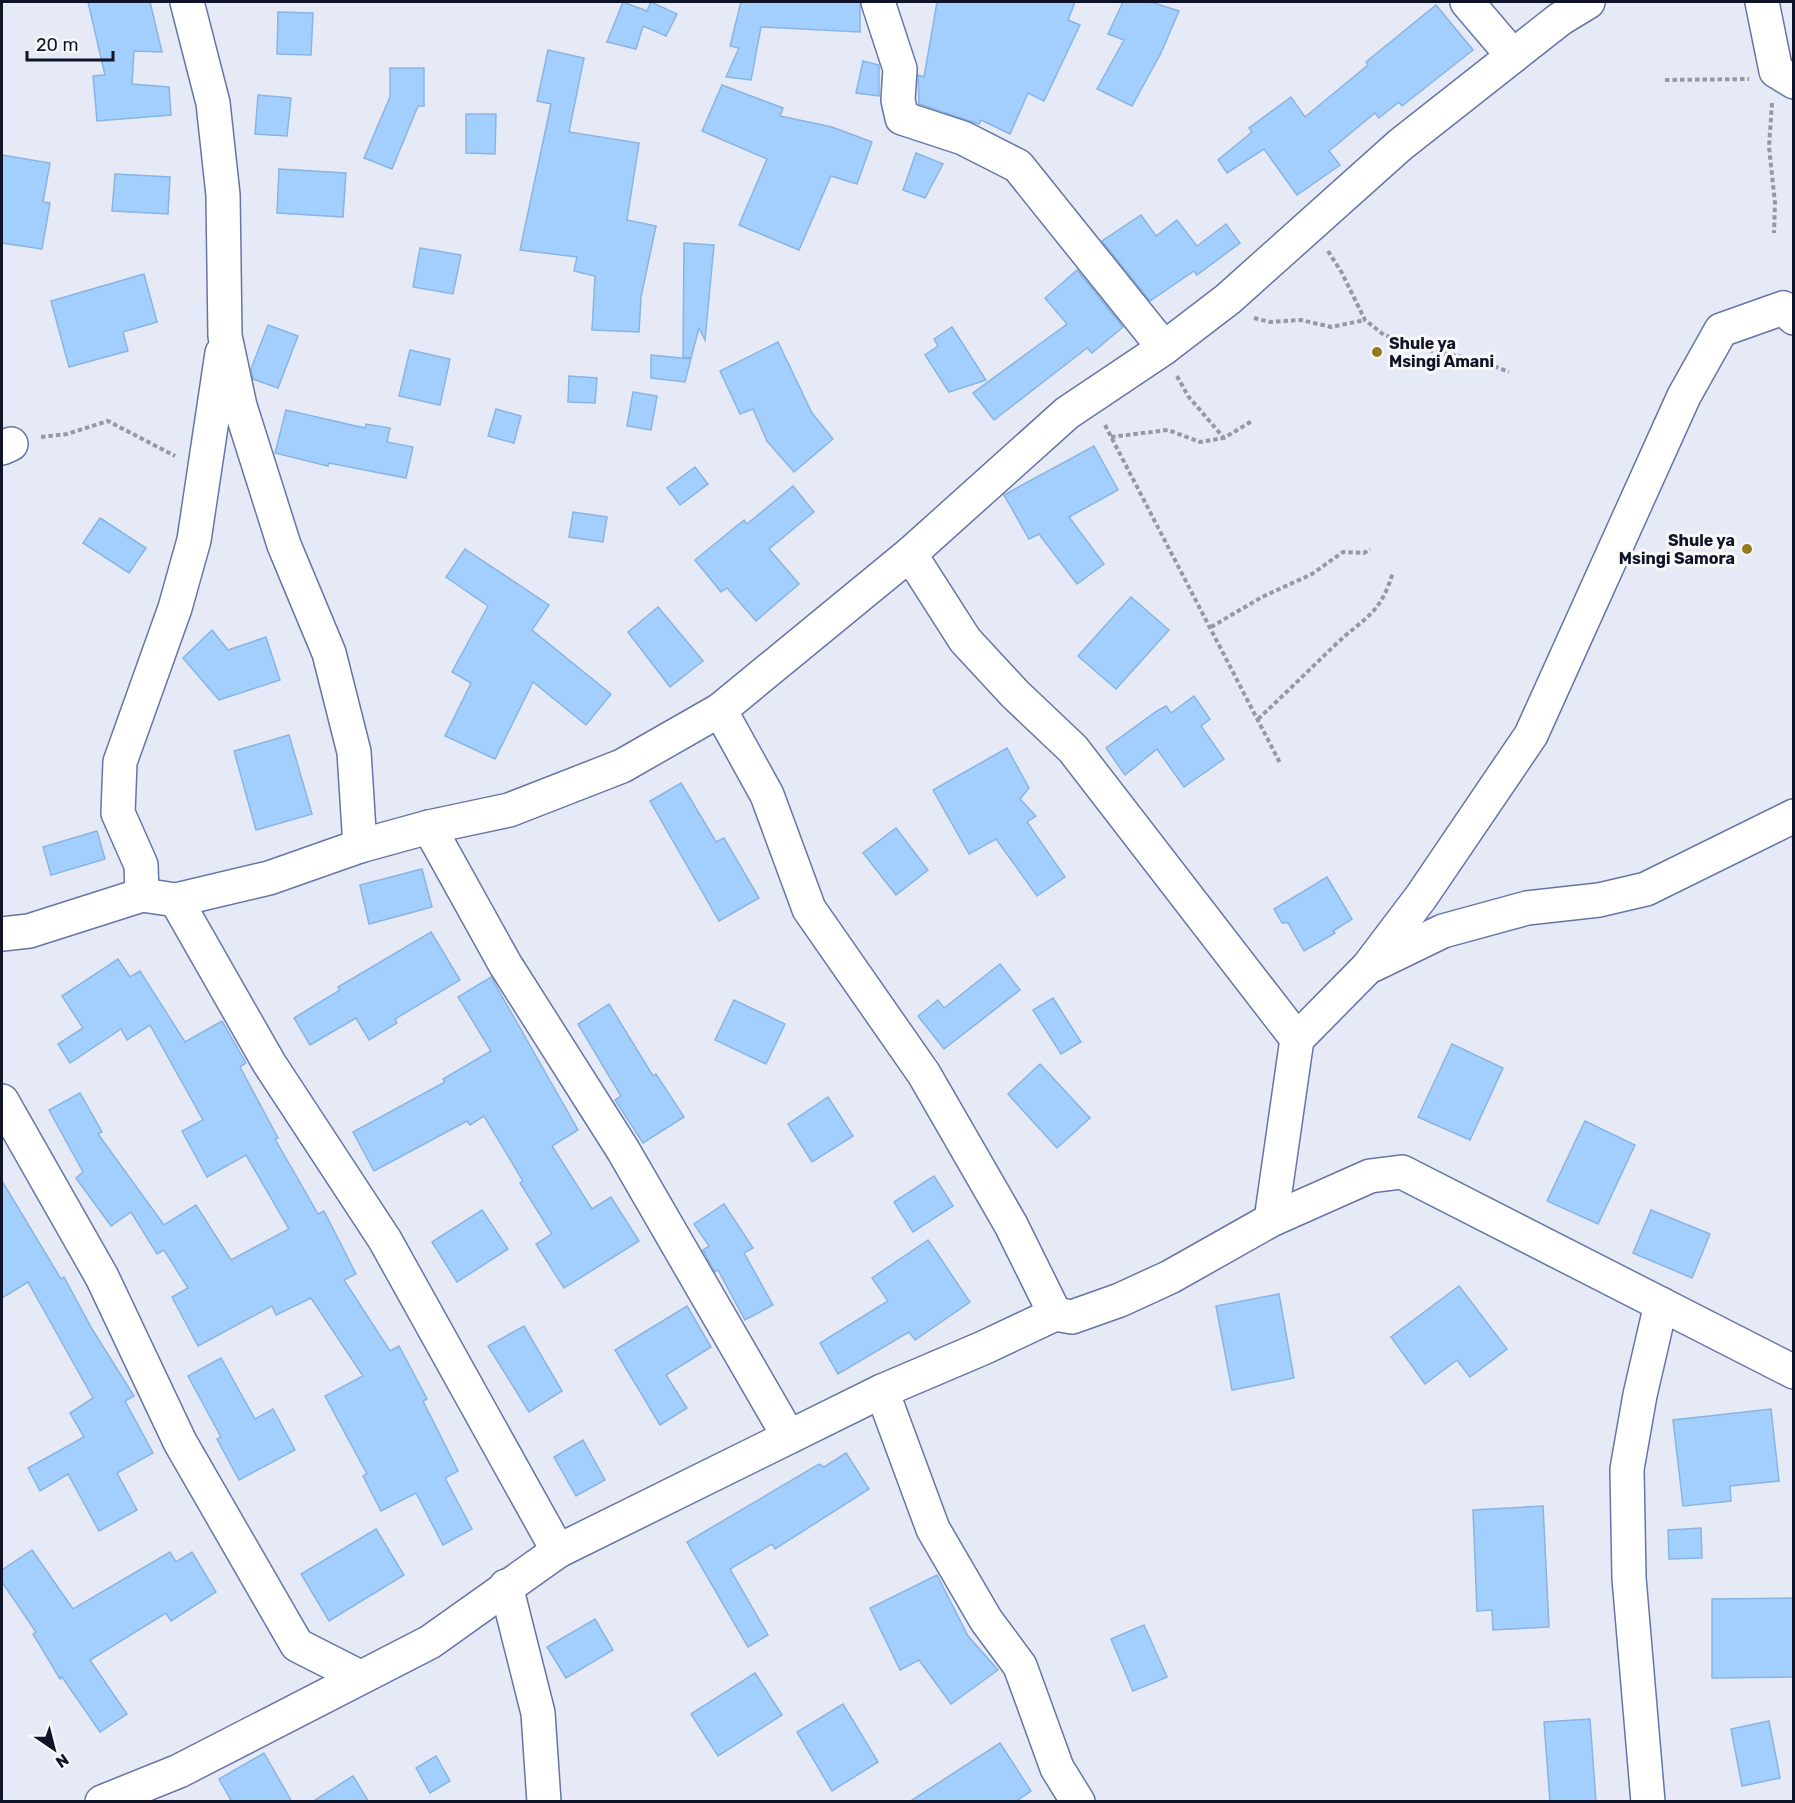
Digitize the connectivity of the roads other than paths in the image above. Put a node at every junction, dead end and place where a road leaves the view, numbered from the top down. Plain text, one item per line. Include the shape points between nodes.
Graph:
1 (187, 2) edge
2 (878, 2) edge
3 (1467, 2) edge
4 (1588, 2) edge
5 (1762, 2) edge
6 (1513, 56) junction
7 (1783, 86) edge
8 (1794, 318) edge
9 (225, 336) junction
10 (1170, 362) junction
11 (910, 554) junction
12 (720, 710) junction
13 (1794, 816) edge
14 (429, 827) junction
15 (360, 846) junction
16 (142, 895) junction
17 (176, 900) junction
18 (2, 934) edge
19 (1368, 967) junction
20 (1297, 1040) junction
21 (2, 1101) edge
22 (1271, 1220) junction
23 (1661, 1304) junction
24 (1055, 1314) junction
25 (1792, 1369) edge
26 (882, 1391) junction
27 (789, 1437) junction
28 (558, 1551) junction
29 (506, 1586) junction
30 (360, 1677) junction
31 (102, 1802) edge
32 (544, 1802) edge
33 (1078, 1802) edge
34 (1648, 1802) edge

1 - 9 street via 213,103 223,195
2 - 10 street via 900,69 898,100 902,117 963,138 1018,166
3 - 6 street
4 - 6 street via 1560,18
5 - 7 street via 1776,71
6 - 10 street via 1400,145 1228,299
8 - 19 street via 1783,308 1721,330 1684,396 1531,735 1421,897
9 - 15 street via 240,406 284,545 329,653 354,752
9 - 16 street via 194,540 175,608 120,762 118,813 141,865
10 - 11 street via 1091,398 1067,414
11 - 12 street
11 - 20 street via 965,640 1073,749
12 - 14 street via 622,766 509,810
12 - 24 street via 767,795 809,909 924,1074 1011,1225
13 - 19 street via 1646,889 1599,900 1527,908 1443,931
14 - 15 street
14 - 27 street via 505,964 623,1150
15 - 17 street via 269,878
16 - 17 street
16 - 18 street via 29,931
17 - 28 street via 269,1063 385,1240
19 - 20 street
20 - 22 street
21 - 30 street via 102,1277 180,1442 297,1645
22 - 23 street via 1370,1176 1402,1172
22 - 24 street via 1170,1277 1120,1300 1072,1317
23 - 25 street
23 - 34 street via 1627,1469 1629,1578
24 - 26 street
26 - 27 street
26 - 33 street via 933,1530 986,1620 1020,1666 1057,1768
27 - 28 street
28 - 29 street
29 - 30 street via 430,1642
29 - 32 street via 538,1713
30 - 31 street via 179,1771

